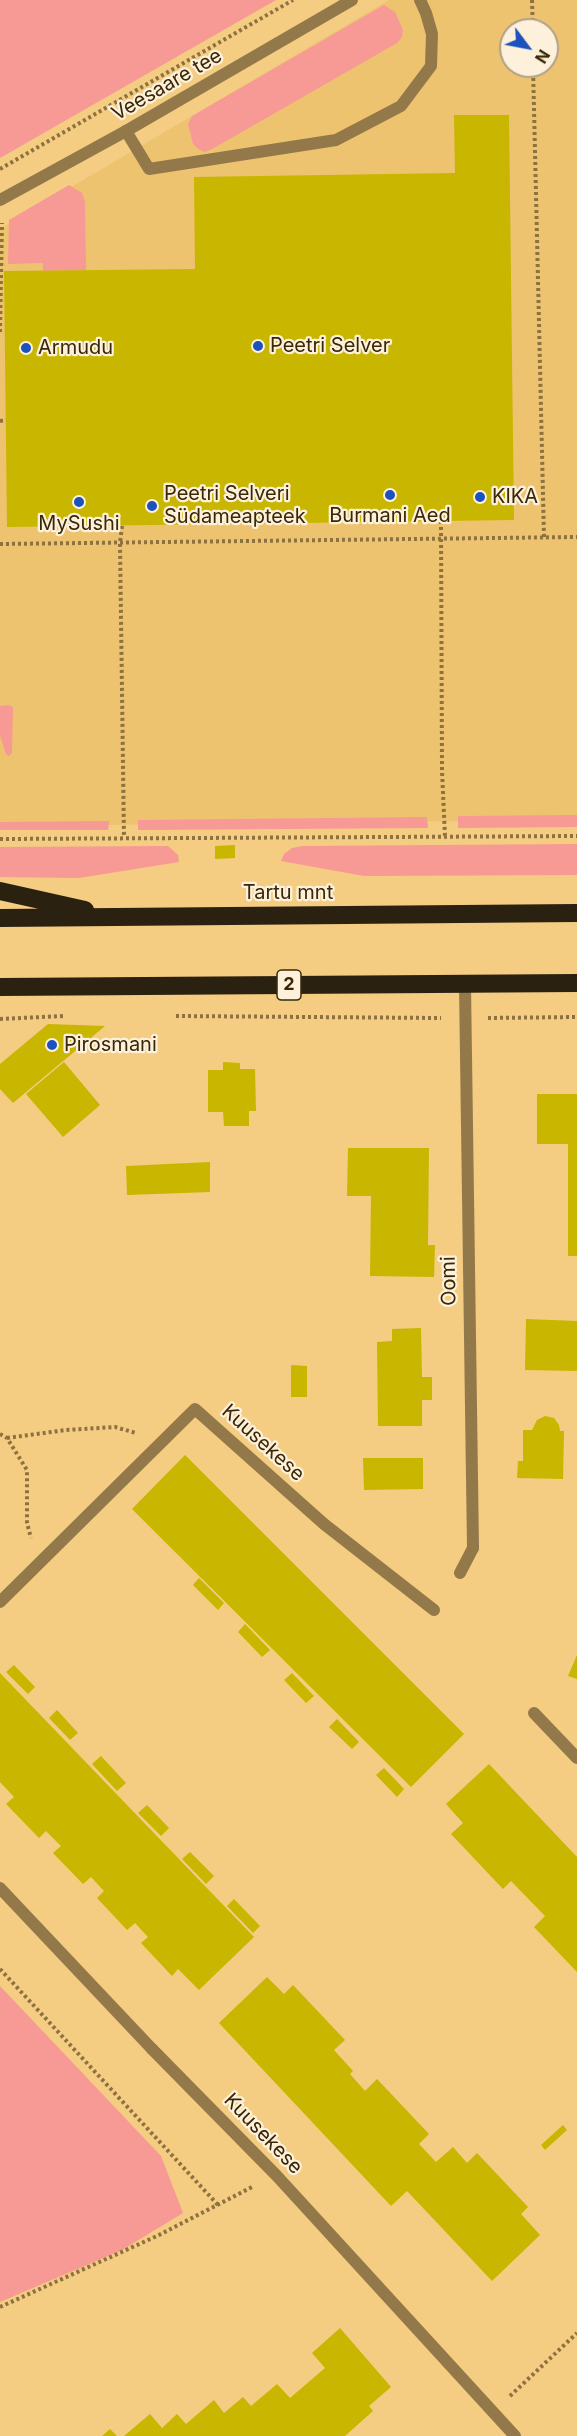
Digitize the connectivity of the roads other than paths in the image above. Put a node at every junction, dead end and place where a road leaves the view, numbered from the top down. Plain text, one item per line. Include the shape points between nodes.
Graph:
1 (352, 0) edge
2 (420, 0) edge
3 (126, 131) junction
4 (0, 201) edge
5 (0, 891) edge
6 (577, 913) edge
7 (117, 917) junction
8 (0, 918) edge
9 (577, 983) edge
10 (465, 985) junction
11 (0, 987) edge
12 (460, 1573) dead end
13 (0, 1602) edge
14 (434, 1610) dead end
15 (534, 1713) dead end
16 (577, 1758) edge
17 (0, 1888) edge
18 (515, 2436) edge

1 - 3 street, Veesaare tee
2 - 3 street via 432,34 431,66 401,106 336,140 149,169
3 - 4 street, Veesaare tee
5 - 7 highway
6 - 7 highway, Tartu mnt
7 - 8 highway, Tartu mnt
9 - 10 highway, 2
10 - 11 highway, 2
10 - 12 street, Oomi via 473,1548
13 - 14 street, Kuusekese via 195,1409 324,1524
15 - 16 street
17 - 18 street, Kuusekese via 276,2175

